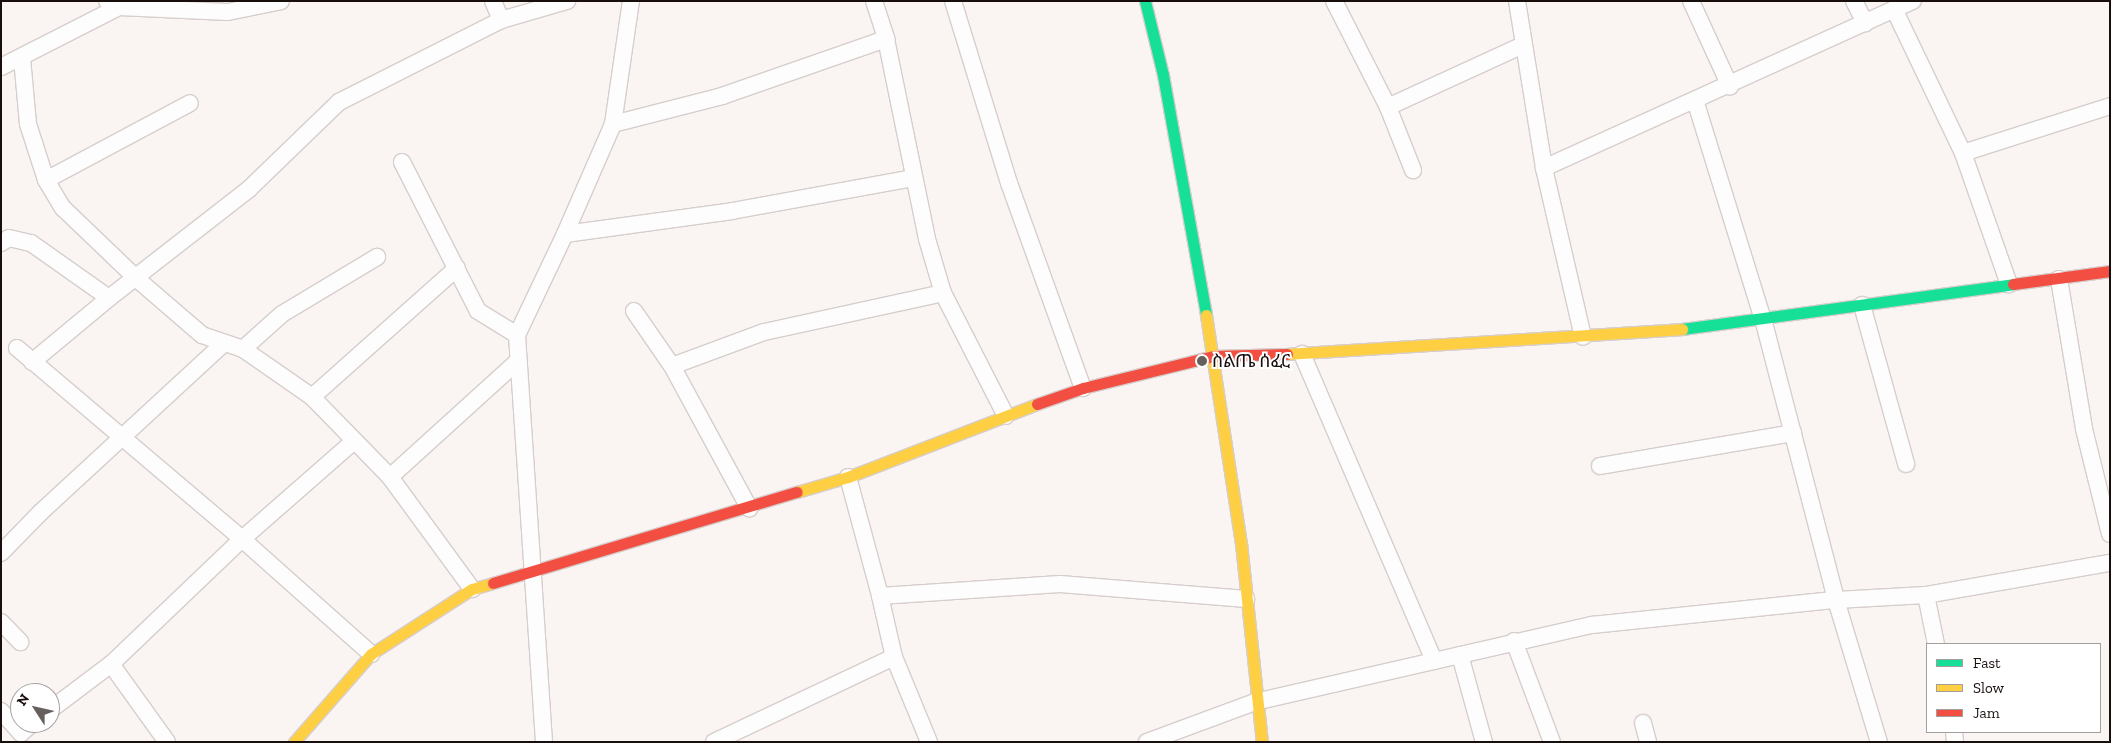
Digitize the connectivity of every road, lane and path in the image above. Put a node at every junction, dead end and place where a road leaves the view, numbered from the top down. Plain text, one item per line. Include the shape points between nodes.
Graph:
1 (281, 1) edge
2 (493, 1) edge
3 (566, 1) edge
4 (631, 1) edge
5 (874, 1) edge
6 (953, 1) edge
7 (1145, 1) edge
8 (1334, 1) edge
9 (1517, 1) edge
10 (1691, 1) edge
11 (1854, 1) edge
12 (1914, 1) edge
13 (113, 4) edge
14 (172, 5) edge
15 (1894, 9) junction
16 (501, 20) junction
17 (1864, 23) junction
18 (886, 40) junction
19 (1523, 45) junction
20 (22, 58) junction
21 (1, 67) edge
22 (1730, 86) junction
23 (1695, 100) junction
24 (190, 103) dead end
25 (2110, 106) edge
26 (1388, 107) junction
27 (613, 124) junction
28 (1963, 153) junction
29 (402, 162) dead end
30 (1544, 168) junction
31 (1413, 170) dead end
32 (914, 178) junction
33 (46, 180) junction
34 (565, 234) junction
35 (1, 243) edge
36 (378, 257) dead end
37 (457, 268) junction
38 (2110, 271) edge
39 (137, 279) junction
40 (2059, 279) junction
41 (2009, 284) junction
42 (943, 292) junction
43 (109, 298) junction
44 (1862, 305) junction
45 (634, 311) dead end
46 (1763, 319) junction
47 (517, 335) junction
48 (1583, 337) junction
49 (223, 344) junction
50 (17, 348) dead end
51 (243, 349) junction
52 (1302, 354) junction
53 (1213, 356) junction
54 (518, 361) junction
55 (32, 362) junction
56 (672, 366) junction
57 (1083, 388) junction
58 (312, 398) junction
59 (1006, 416) junction
60 (1793, 433) junction
61 (120, 439) junction
62 (354, 441) junction
63 (1906, 464) dead end
64 (1600, 466) dead end
65 (390, 477) junction
66 (848, 477) junction
67 (749, 508) junction
68 (2110, 534) edge
69 (242, 539) junction
70 (1, 553) edge
71 (2110, 562) edge
72 (532, 571) junction
73 (472, 589) junction
74 (1926, 594) junction
75 (880, 596) junction
76 (1246, 599) junction
77 (1836, 600) junction
78 (1, 622) edge
79 (1514, 641) junction
80 (20, 642) dead end
81 (1936, 643) edge
82 (371, 654) junction
83 (1460, 655) junction
84 (894, 657) junction
85 (1434, 661) junction
86 (111, 664) junction
87 (60, 702) edge
88 (1255, 702) junction
89 (1643, 723) dead end
90 (167, 742) edge
91 (294, 742) edge
92 (544, 742) edge
93 (714, 742) edge
94 (929, 742) edge
95 (1147, 742) edge
96 (1262, 742) edge
97 (1484, 742) edge
98 (1552, 742) edge
99 (1648, 742) edge
100 (1879, 742) edge

1 - 14 street via 228,12
2 - 16 street
3 - 16 street
4 - 27 street
5 - 18 street
6 - 57 street via 1009,183
7 - 53 street via 1163,75
8 - 26 street
9 - 19 street
10 - 22 street
11 - 17 street
12 - 15 street
13 - 14 street
13 - 20 street
15 - 17 street
15 - 28 street
16 - 39 street via 339,102 249,189
17 - 22 street
18 - 27 street via 722,96
18 - 32 street
19 - 26 street
19 - 30 street
20 - 21 street
20 - 33 street via 28,124
22 - 23 street
23 - 30 street
23 - 46 street
24 - 33 street
25 - 28 street
26 - 31 street
27 - 34 street
28 - 41 street
29 - 37 street
30 - 48 street
32 - 34 street via 732,211
32 - 42 street
33 - 39 street via 63,208
34 - 47 street
35 - 43 street via 8,238 31,243
36 - 51 street via 282,314
37 - 47 street via 478,311
37 - 58 street
38 - 40 street
39 - 43 street
39 - 49 street via 202,335
40 - 41 street
40 - 68 street via 2084,429
41 - 44 street
42 - 56 street via 764,332
42 - 59 street
43 - 55 street
44 - 46 street
44 - 63 street
45 - 56 street
46 - 48 street
46 - 60 street
47 - 54 street
48 - 52 street
49 - 51 street
49 - 61 street
50 - 55 street
51 - 58 street
52 - 53 street
52 - 85 street
53 - 57 street
53 - 76 street via 1241,543
54 - 65 street
54 - 72 street
55 - 61 street
56 - 67 street
57 - 59 street
58 - 62 street
59 - 66 street
60 - 64 street
60 - 77 street
61 - 69 street
61 - 70 street
62 - 65 street
62 - 69 street
65 - 73 street
66 - 67 street
66 - 75 street
67 - 72 street
69 - 82 street
69 - 86 street
71 - 74 street
72 - 73 street
72 - 92 street
73 - 82 street
74 - 77 street
74 - 81 street
75 - 76 street via 1060,584
75 - 84 street
76 - 88 street
77 - 79 street via 1592,625
77 - 100 street
78 - 80 street
79 - 83 street
79 - 98 street
82 - 91 street
83 - 85 street
83 - 97 street
84 - 93 street
84 - 94 street
85 - 88 street
86 - 87 street
86 - 90 street
88 - 95 street
88 - 96 street
89 - 99 street

